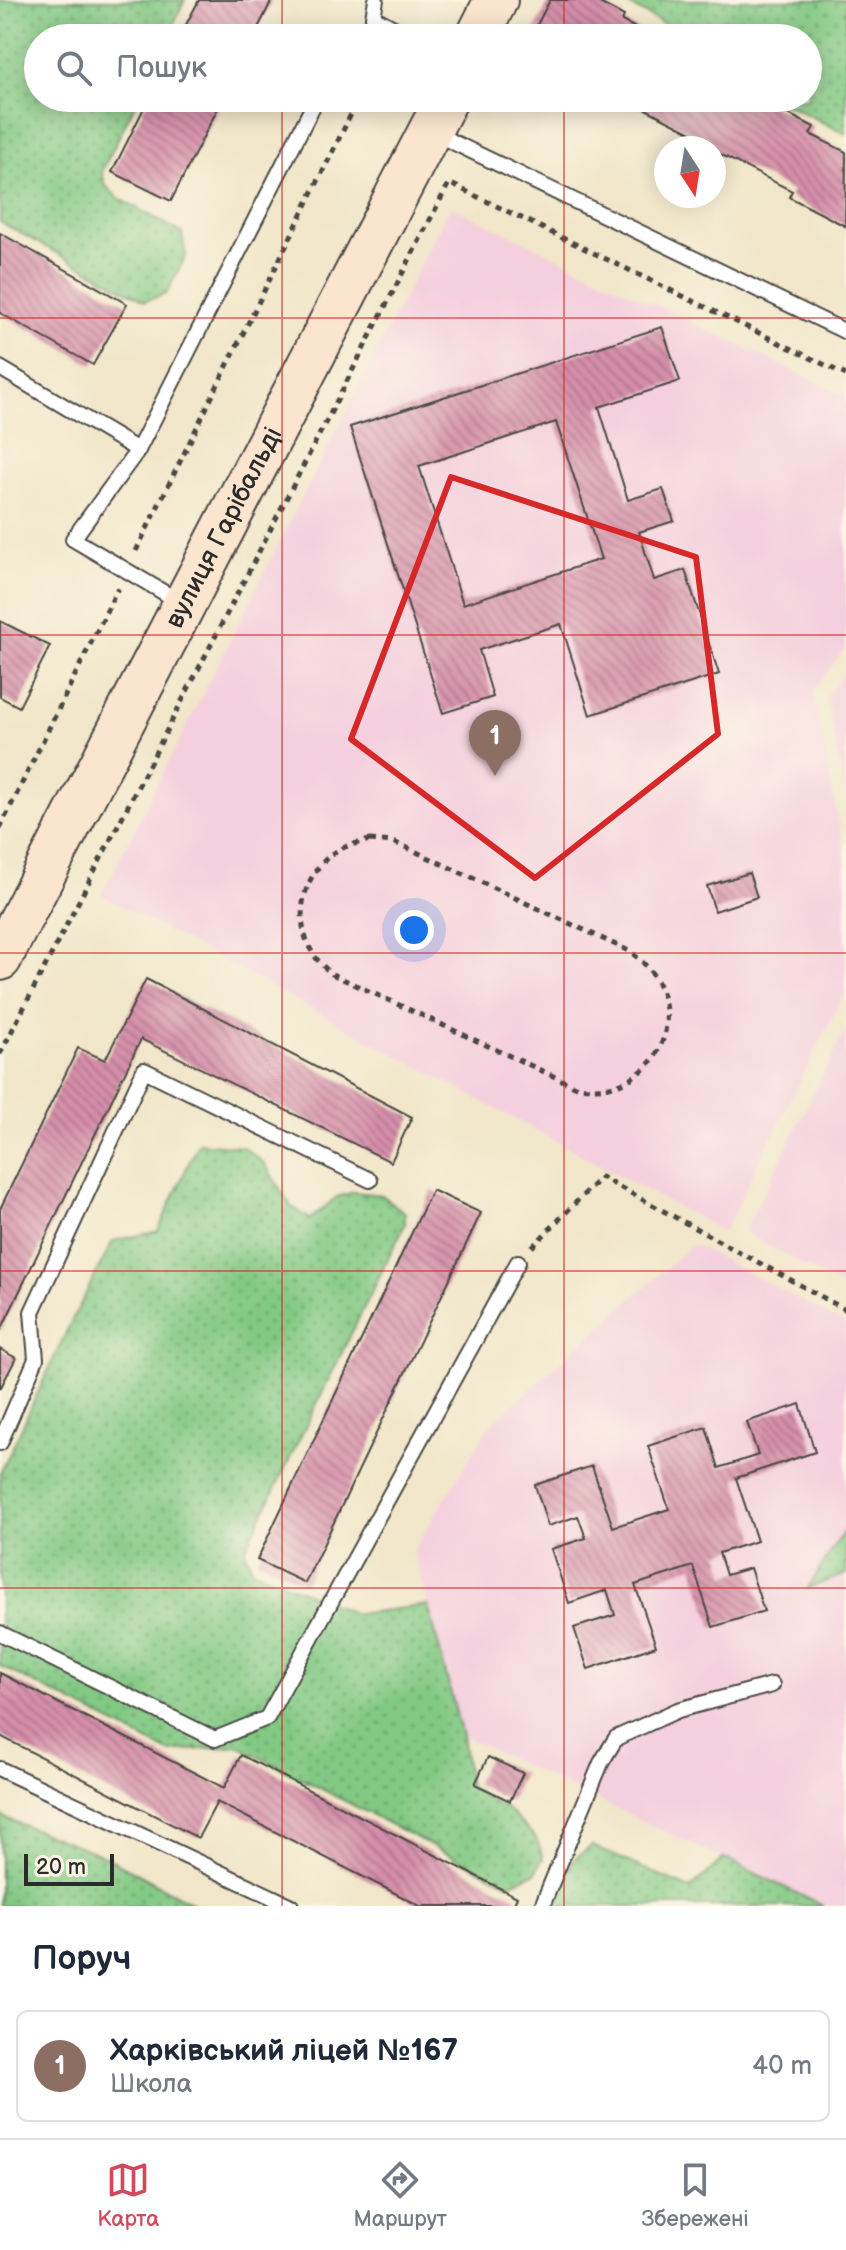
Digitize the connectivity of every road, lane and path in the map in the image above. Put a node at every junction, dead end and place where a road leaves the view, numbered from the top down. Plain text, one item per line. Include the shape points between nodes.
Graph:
1 (376, 0) edge
2 (496, 0) edge
3 (386, 24) edge
4 (484, 24) edge
5 (310, 112) edge
6 (352, 112) edge
7 (439, 114) edge
8 (846, 332) edge
9 (0, 368) edge
10 (846, 375) edge
11 (138, 450) junction
12 (126, 571) junction
13 (184, 605) junction
14 (0, 828) edge
15 (0, 959) edge
16 (641, 959) joint
17 (0, 1054) edge
18 (370, 1180) dead end
19 (518, 1262) joint
20 (846, 1310) edge
21 (0, 1443) edge
22 (0, 1633) edge
23 (772, 1685) dead end
24 (0, 1769) edge
25 (291, 1906) edge
26 (542, 1906) edge

1 - 3 lane via 373,17
2 - 4 street
5 - 11 lane
6 - 12 path
7 - 8 lane
7 - 13 street, вулиця Гарібальді
9 - 11 lane
10 - 17 path via 449,183
11 - 12 lane via 73,539
12 - 13 lane
12 - 14 path
13 - 15 street, вулиця Гарібальді
16 - 16 path via 393,842 370,840 332,855 307,885 301,913 305,937 318,962 332,974 577,1087 612,1086 632,1078 657,1053 666,1027 665,995
18 - 21 lane via 144,1070 32,1312 36,1359
19 - 20 path via 601,1177
19 - 22 lane via 267,1718 215,1739
23 - 26 lane via 678,1710 616,1738
24 - 25 lane

